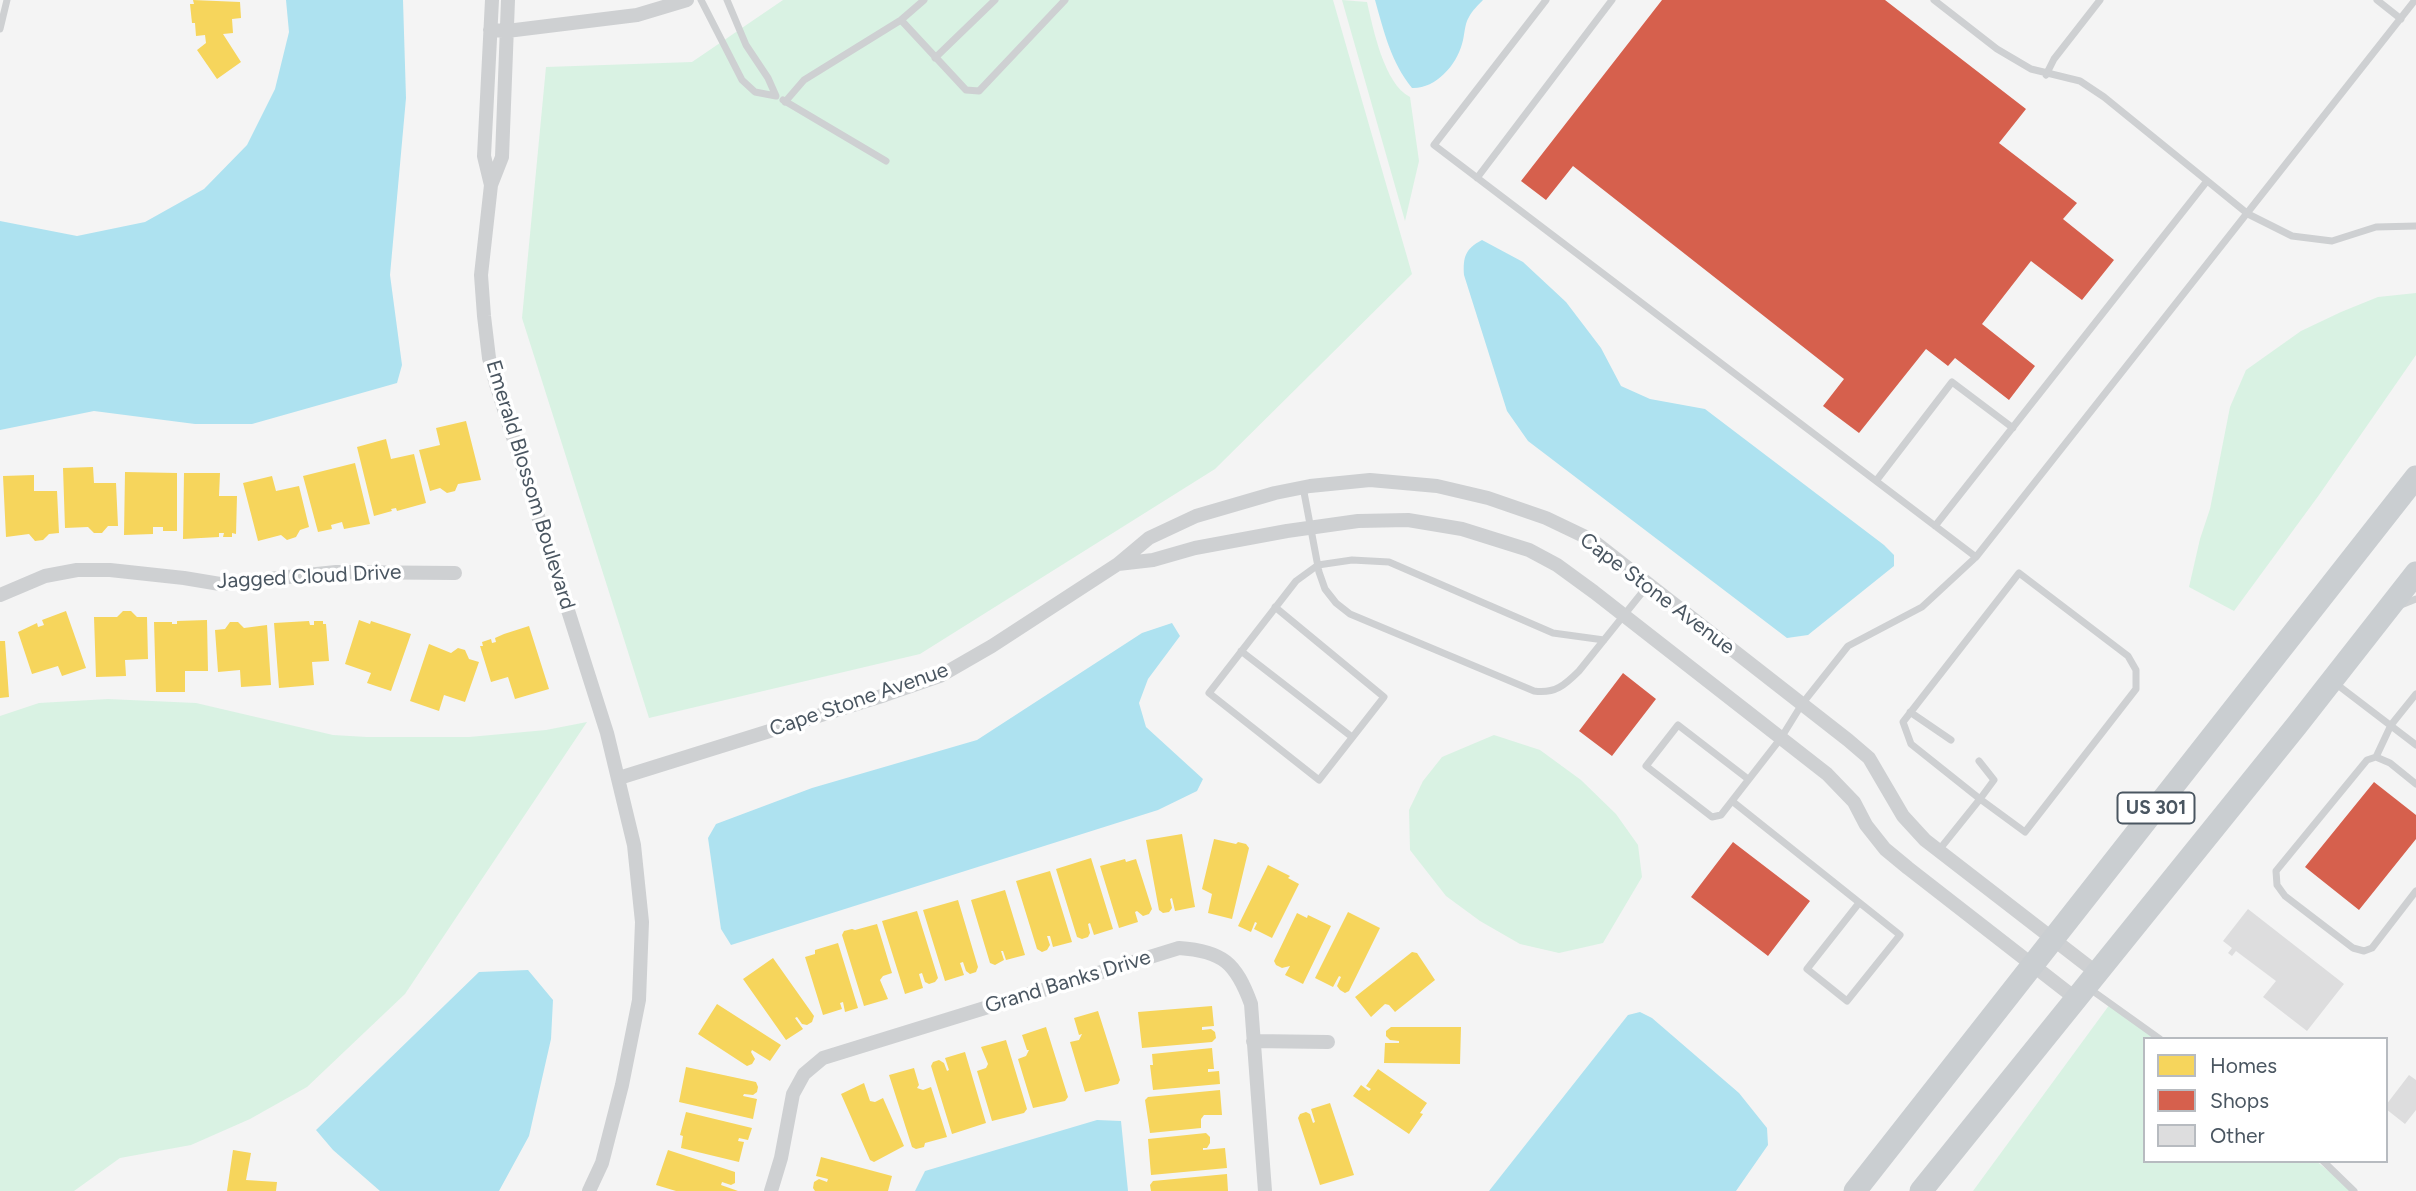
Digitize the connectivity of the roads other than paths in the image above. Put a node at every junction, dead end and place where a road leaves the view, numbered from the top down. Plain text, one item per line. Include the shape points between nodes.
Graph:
1 (7, 0) edge
2 (492, 0) edge
3 (508, 0) edge
4 (687, 0) edge
5 (701, 0) edge
6 (727, 0) edge
7 (924, 0) edge
8 (995, 0) edge
9 (1065, 0) edge
10 (1546, 0) edge
11 (1612, 0) edge
12 (1934, 0) edge
13 (2100, 0) edge
14 (2377, 0) edge
15 (2415, 0) edge
16 (2401, 19) junction
17 (901, 20) junction
18 (0, 29) edge
19 (491, 30) junction
20 (507, 31) junction
21 (935, 58) junction
22 (2046, 75) junction
23 (776, 96) junction
24 (785, 102) junction
25 (886, 161) dead end
26 (1477, 177) junction
27 (2207, 181) junction
28 (491, 185) junction
29 (2248, 214) junction
30 (2416, 226) edge
31 (2013, 428) junction
32 (2416, 477) edge
33 (1876, 481) junction
34 (1303, 488) junction
35 (1936, 527) junction
36 (1312, 528) junction
37 (1976, 557) junction
38 (1118, 564) junction
39 (1318, 565) junction
40 (455, 573) dead end
41 (2416, 573) edge
42 (1649, 584) junction
43 (0, 595) edge
44 (2416, 599) edge
45 (1275, 607) junction
46 (2387, 610) junction
47 (1624, 615) junction
48 (1604, 640) junction
49 (1241, 652) junction
50 (2332, 680) junction
51 (2416, 694) edge
52 (1802, 704) junction
53 (1910, 712) junction
54 (2391, 725) junction
55 (1352, 737) junction
56 (1781, 738) junction
57 (1951, 740) dead end
58 (2416, 745) edge
59 (2376, 757) junction
60 (1979, 761) dead end
61 (619, 778) junction
62 (1748, 779) junction
63 (2416, 783) edge
64 (1980, 799) junction
65 (1732, 801) junction
66 (1938, 850) junction
67 (2416, 891) edge
68 (1859, 903) junction
69 (2053, 939) junction
70 (2032, 965) junction
71 (2086, 986) junction
72 (2157, 1037) edge
73 (1253, 1041) junction
74 (1328, 1042) dead end
75 (2325, 1163) edge
76 (590, 1191) edge
77 (771, 1191) edge
78 (1265, 1191) edge
79 (1855, 1191) edge
80 (1921, 1191) edge
81 (2354, 1191) edge

1 - 18 lane
2 - 19 street, Emerald Blossom Boulevard
3 - 20 street, Emerald Blossom Boulevard
4 - 20 street via 637,15
5 - 23 lane via 742,80 755,92
6 - 23 lane via 746,45
7 - 17 lane
8 - 21 lane
9 - 21 lane via 979,91 966,90
10 - 26 lane via 1434,145
11 - 26 lane
12 - 22 lane via 1997,49
13 - 22 lane
14 - 16 lane
15 - 16 lane
16 - 29 lane
17 - 21 lane
17 - 24 lane via 804,80
19 - 20 street
19 - 28 street, Emerald Blossom Boulevard via 484,156
20 - 28 street, Emerald Blossom Boulevard via 502,157
22 - 27 lane via 2080,81
23 - 24 lane
24 - 25 lane
26 - 33 lane
27 - 29 lane
27 - 31 lane
28 - 61 street, Emerald Blossom Boulevard via 481,275 489,358
29 - 30 lane via 2292,236 2332,241 2376,227
29 - 37 lane
31 - 33 lane via 1952,382
31 - 35 lane
32 - 69 main road, US 301
33 - 35 lane
34 - 36 lane
34 - 38 street, Cape Stone Avenue via 1196,516 1149,538
34 - 42 street, Cape Stone Avenue via 1370,480 1437,486 1488,498 1546,517 1592,540
35 - 37 lane
36 - 38 street, Cape Stone Avenue
36 - 39 lane
36 - 47 street, Cape Stone Avenue via 1408,520 1462,529 1557,565
37 - 52 lane via 1922,607 1848,646
38 - 61 street, Cape Stone Avenue via 940,676
39 - 45 lane via 1296,581
39 - 48 lane via 1352,560 1389,562 1553,633
39 - 48 lane via 1325,589 1350,614 1534,691 1556,690 1567,683
40 - 43 street, Jagged Cloud Drive via 336,572 220,584 77,570 45,576
41 - 46 main road, US 301
42 - 47 lane
42 - 52 street, Cape Stone Avenue
44 - 46 lane
45 - 49 lane
45 - 55 lane via 1384,697
46 - 50 main road, US 301
47 - 48 lane
47 - 56 street, Cape Stone Avenue
49 - 55 lane
49 - 55 lane via 1209,693 1319,780
50 - 54 lane
50 - 71 main road, US 301
51 - 54 lane
52 - 56 lane
52 - 66 street, Cape Stone Avenue via 1869,758 1903,816
53 - 57 lane
53 - 64 lane via 1903,722 1911,744
53 - 64 lane via 2019,573 2128,656 2136,670 2136,690 2025,832
54 - 58 lane
54 - 59 lane
56 - 62 lane
56 - 70 street, Cape Stone Avenue via 1854,802 1885,849
59 - 63 lane
59 - 67 lane via 2367,760 2276,871 2277,885 2353,948 2364,951 2372,948
60 - 64 lane via 1994,779
61 - 76 street, Emerald Blossom Boulevard via 635,845 642,922 639,1000 606,1150
62 - 65 lane
62 - 65 lane via 1678,725 1646,766 1712,817 1721,815
64 - 66 lane
65 - 68 lane
66 - 69 street, Cape Stone Avenue
68 - 68 lane via 1900,935 1847,1001 1807,970
69 - 70 main road, US 301
69 - 71 street, Cape Stone Avenue
70 - 71 street, Cape Stone Avenue
70 - 79 main road, US 301
71 - 72 lane
71 - 80 main road, US 301
73 - 74 street
73 - 77 street, Grand Banks Drive via 1251,1004 1242,980 1227,962 1205,950 1179,948 852,1047 823,1058 804,1074 793,1094
73 - 78 street, Grand Banks Drive
75 - 81 lane

